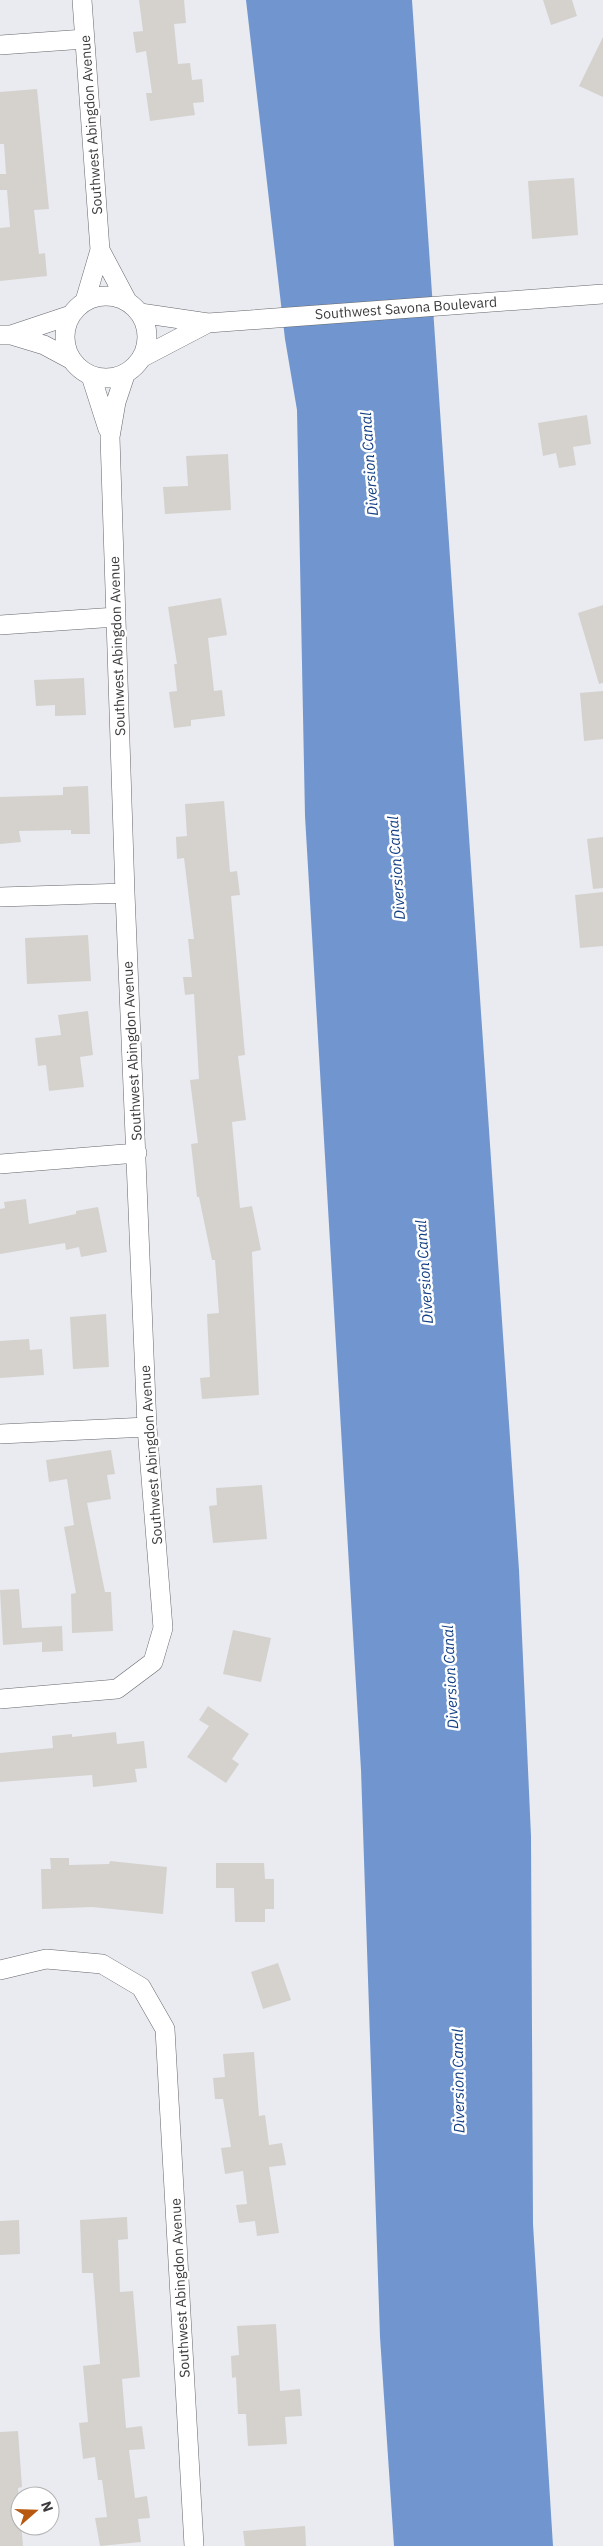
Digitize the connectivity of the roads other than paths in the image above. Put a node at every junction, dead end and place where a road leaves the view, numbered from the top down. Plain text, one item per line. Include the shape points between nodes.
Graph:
1 (82, 0) edge
2 (85, 39) junction
3 (0, 45) edge
4 (100, 250) junction
5 (603, 294) edge
6 (85, 301) junction
7 (134, 307) junction
8 (71, 315) junction
9 (208, 323) junction
10 (5, 335) edge
11 (143, 357) junction
12 (72, 360) junction
13 (125, 375) junction
14 (92, 376) junction
15 (110, 437) junction
16 (116, 617) junction
17 (0, 625) edge
18 (125, 893) junction
19 (0, 897) edge
20 (137, 1153) junction
21 (0, 1164) edge
22 (147, 1427) junction
23 (0, 1434) edge
24 (0, 1699) edge
25 (0, 1970) edge
26 (194, 2546) edge

1 - 2 street, Southwest Abingdon Avenue
2 - 3 street
2 - 4 street, Southwest Abingdon Avenue
4 - 6 street, Southwest Abingdon Avenue
4 - 7 street, Southwest Abingdon Avenue
5 - 9 street, Southwest Savona Boulevard
6 - 7 street via 106,296
6 - 8 street
7 - 9 street, Southwest Savona Boulevard
7 - 11 street via 148,335
8 - 10 street
8 - 12 street via 65,338
9 - 11 street, Southwest Savona Boulevard
10 - 12 street via 44,344
11 - 13 street
12 - 14 street via 80,370
13 - 14 street via 102,379
13 - 15 street, Southwest Abingdon Avenue
14 - 15 street, Southwest Abingdon Avenue
15 - 16 street, Southwest Abingdon Avenue
16 - 17 street
16 - 18 street, Southwest Abingdon Avenue
18 - 19 street
18 - 20 street, Southwest Abingdon Avenue
20 - 21 street
20 - 22 street, Southwest Abingdon Avenue
22 - 23 street
22 - 24 street, Southwest Abingdon Avenue via 163,1628 153,1662 117,1690
25 - 26 street, Southwest Abingdon Avenue via 46,1959 102,1964 140,1987 165,2029

